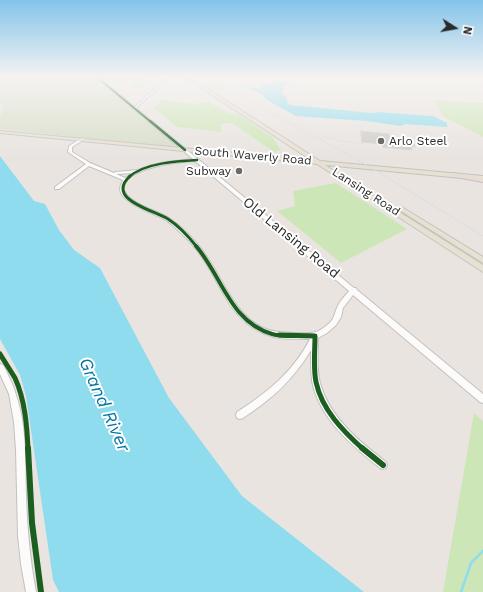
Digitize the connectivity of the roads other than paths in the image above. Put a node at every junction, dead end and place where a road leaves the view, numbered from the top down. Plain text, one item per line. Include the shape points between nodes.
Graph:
1 (132, 106) edge
2 (138, 106) edge
3 (231, 106) edge
4 (238, 106) edge
5 (135, 108) junction
6 (1, 132) edge
7 (82, 139) junction
8 (185, 150) junction
9 (197, 160) junction
10 (320, 162) junction
11 (329, 163) junction
12 (90, 164) junction
13 (140, 171) junction
14 (112, 173) junction
15 (453, 175) joint
16 (483, 179) edge
17 (126, 180) junction
18 (57, 188) dead end
19 (483, 260) edge
20 (483, 269) edge
21 (354, 290) junction
22 (315, 336) junction
23 (0, 368) edge
24 (483, 399) edge
25 (240, 415) dead end
26 (383, 466) dead end
27 (31, 592) edge

1 - 5 street, Old Lansing Road
2 - 5 street
3 - 10 main road, Lansing Road
4 - 11 main road, Lansing Road
5 - 8 street, Old Lansing Road
6 - 7 main road, South Waverly Road
7 - 8 main road, South Waverly Road
7 - 12 street via 69,150
8 - 9 street, Old Lansing Road
8 - 10 main road, South Waverly Road
9 - 13 street via 172,162
9 - 21 street, Old Lansing Road
10 - 11 main road, South Waverly Road
10 - 20 main road, Lansing Road
11 - 15 main road, South Waverly Road
11 - 19 main road, Lansing Road
12 - 14 street
12 - 18 street
13 - 14 street
13 - 17 street
14 - 17 street
15 - 16 highway
17 - 22 street via 122,192 126,198 161,215 187,234 206,259 235,309 246,321 272,334
21 - 22 street via 345,300 333,323
21 - 24 street, Old Lansing Road
22 - 25 street via 308,352 282,383 260,403
22 - 26 street via 316,382 326,406 353,440
23 - 27 street via 11,388 20,431 23,529

